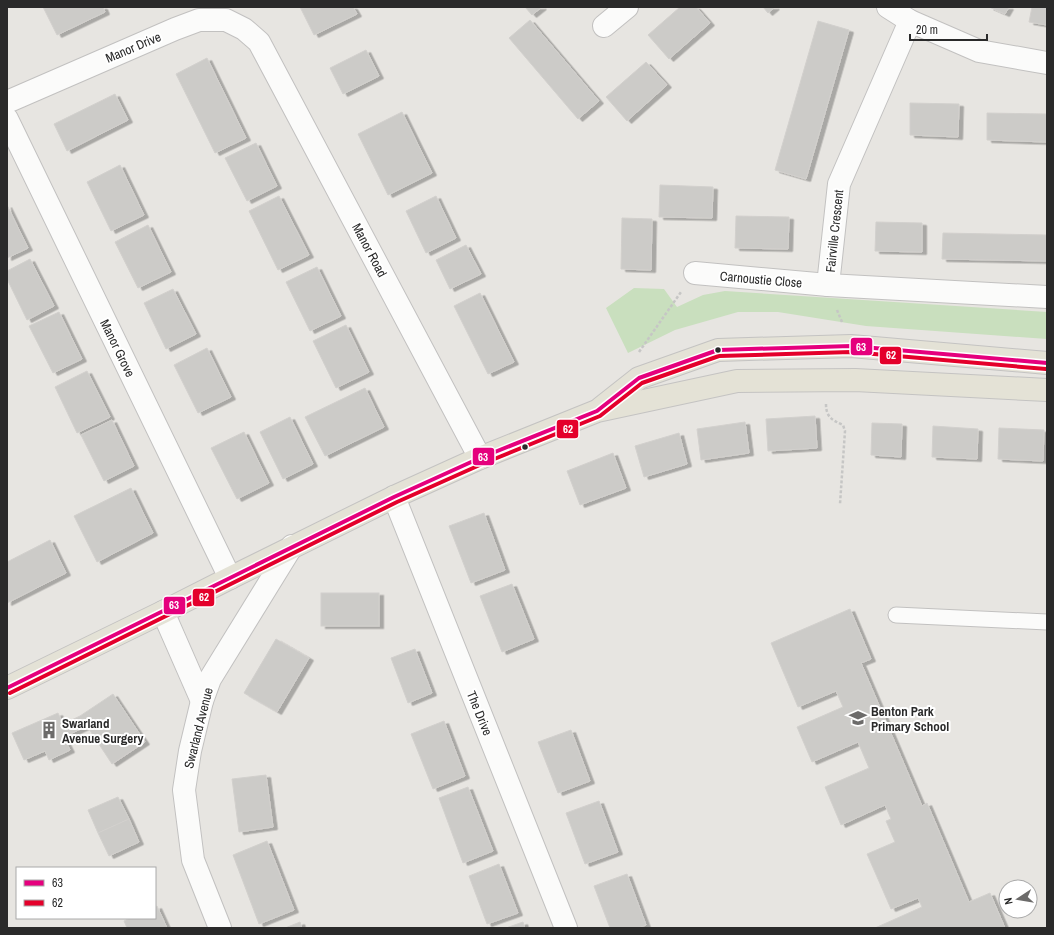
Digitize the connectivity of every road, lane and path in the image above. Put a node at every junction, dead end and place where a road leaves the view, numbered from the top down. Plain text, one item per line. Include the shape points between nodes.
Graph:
1 (627, 7) edge
2 (888, 7) edge
3 (910, 21) junction
4 (604, 26) dead end
5 (259, 42) joint
6 (1047, 63) edge
7 (7, 102) edge
8 (7, 119) edge
9 (695, 273) joint
10 (828, 285) junction
11 (1047, 297) edge
12 (637, 354) dead end
13 (1047, 363) edge
14 (1047, 390) edge
15 (826, 402) dead end
16 (597, 411) junction
17 (480, 458) junction
18 (394, 497) junction
19 (840, 504) dead end
20 (292, 546) junction
21 (230, 578) junction
22 (163, 612) junction
23 (896, 615) dead end
24 (1047, 622) edge
25 (7, 688) edge
26 (202, 701) junction
27 (220, 928) edge
28 (566, 928) edge

1 - 4 street
2 - 3 street
3 - 6 street via 979,51
3 - 10 street, Fairville Crescent via 839,184
5 - 7 street, Manor Drive via 244,28 226,20 199,20
5 - 17 street, Manor Road
8 - 21 street, Manor Grove
9 - 10 street, Carnoustie Close
9 - 12 path
10 - 11 street, Fairville Crescent
13 - 16 main road via 851,346 718,350 639,378
14 - 16 main road via 855,380 737,381
15 - 19 path via 826,411 830,419 843,425 845,431
16 - 17 main road
17 - 18 main road
18 - 20 main road
18 - 28 street, The Drive
20 - 21 main road
20 - 26 street, Swarland Avenue via 210,680
21 - 22 main road
22 - 25 main road
22 - 26 street
23 - 24 lane
26 - 27 street, Swarland Avenue via 184,790 193,860

